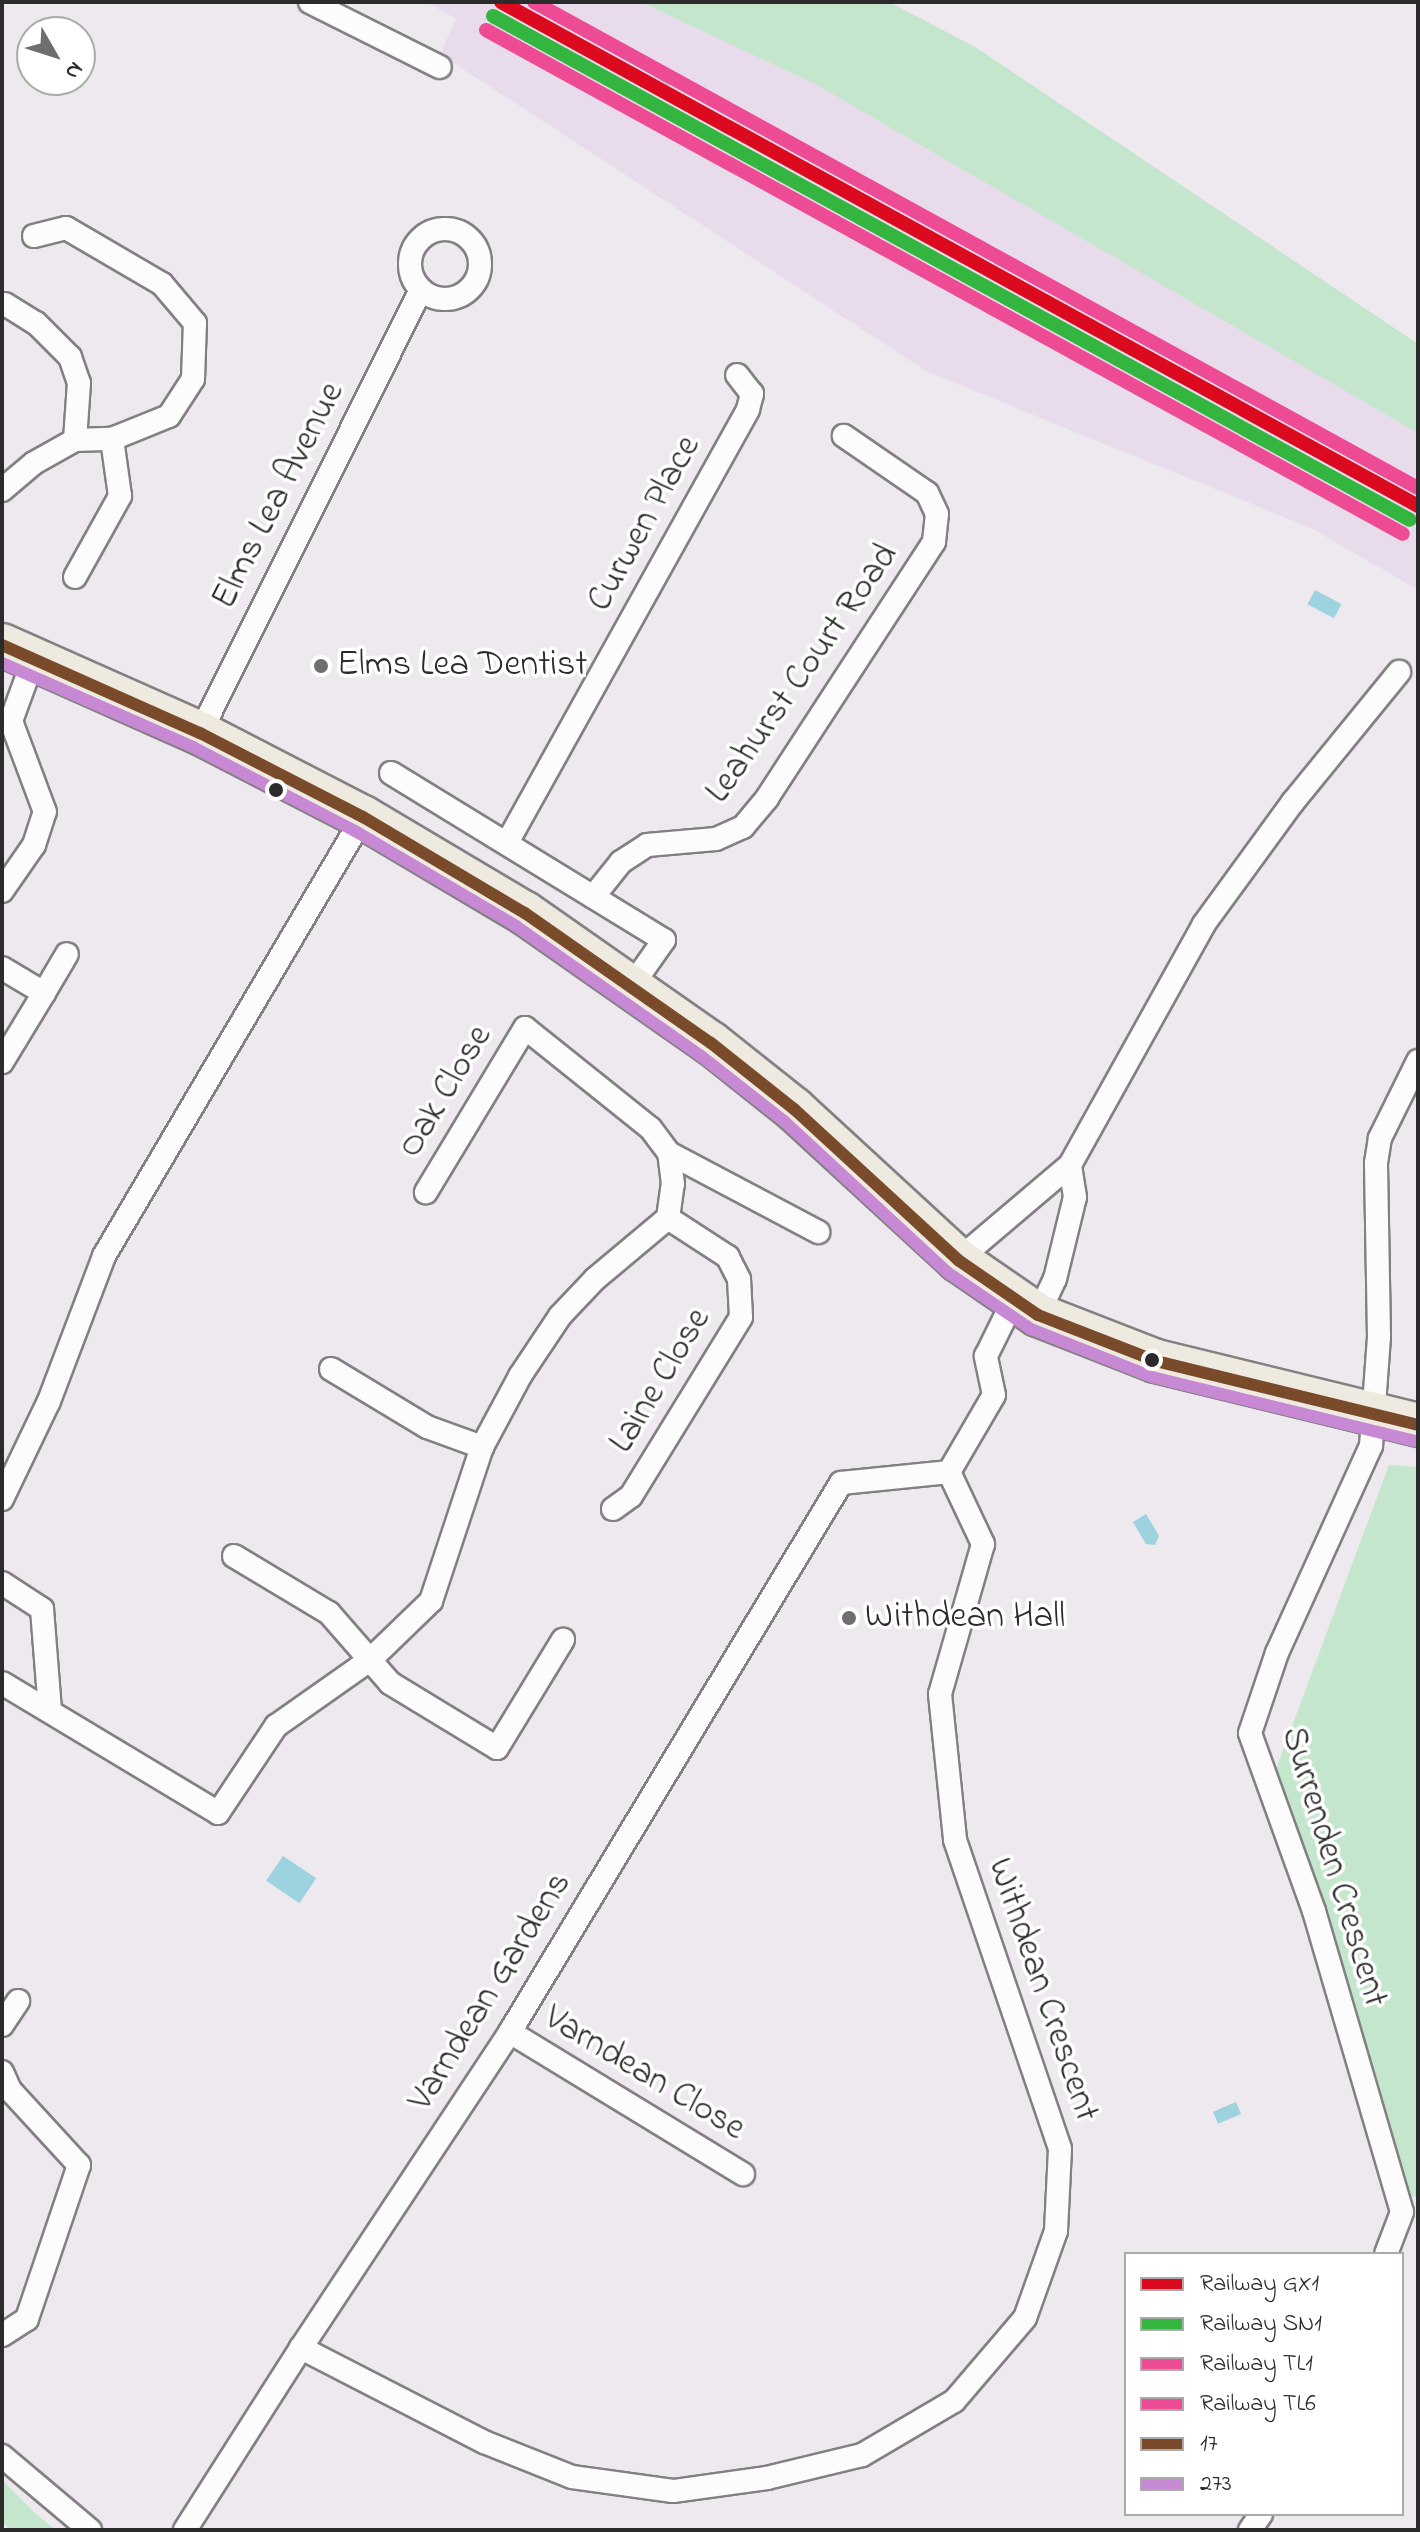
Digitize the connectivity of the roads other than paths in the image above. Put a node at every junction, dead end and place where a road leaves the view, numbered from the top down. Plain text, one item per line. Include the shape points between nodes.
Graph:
1 (310, 2) edge
2 (440, 67) dead end
3 (34, 236) dead end
4 (421, 290) dead end
5 (5, 304) dead end
6 (737, 375) dead end
7 (844, 436) dead end
8 (112, 439) junction
9 (75, 440) junction
10 (2, 489) edge
11 (75, 577) dead end
12 (18, 652) edge
13 (1399, 672) dead end
14 (200, 733) junction
15 (391, 773) dead end
16 (363, 817) junction
17 (508, 841) junction
18 (2, 891) edge
19 (593, 897) junction
20 (67, 954) dead end
21 (2, 968) edge
22 (633, 984) junction
23 (44, 993) junction
24 (1418, 1061) edge
25 (2, 1062) edge
26 (669, 1153) junction
27 (1070, 1165) junction
28 (426, 1192) dead end
29 (668, 1218) junction
30 (818, 1232) dead end
31 (958, 1260) junction
32 (1026, 1307) junction
33 (331, 1369) dead end
34 (1377, 1417) junction
35 (1418, 1425) edge
36 (482, 1447) junction
37 (949, 1472) junction
38 (2, 1499) edge
39 (613, 1509) dead end
40 (234, 1556) dead end
41 (2, 1583) edge
42 (563, 1640) dead end
43 (370, 1660) junction
44 (2, 1683) edge
45 (50, 1711) junction
46 (18, 2001) dead end
47 (2, 2025) edge
48 (510, 2032) junction
49 (2, 2072) edge
50 (743, 2174) dead end
51 (1387, 2252) edge
52 (2, 2335) edge
53 (301, 2348) junction
54 (2, 2456) edge
55 (90, 2530) edge
56 (185, 2530) edge

1 - 2 street
3 - 8 street via 66,228 162,284 195,323 193,379 169,416
4 - 14 street, Elms Lea Avenue
5 - 9 street via 36,323 70,357 79,383
6 - 17 street, Curwen Place via 752,394 748,409
7 - 19 street, Leahurst Court Road via 927,493 937,514 934,542 743,827 716,839 647,845 621,862
8 - 9 street
8 - 11 street via 120,496
9 - 10 street
12 - 14 highway
12 - 18 street via 11,721 45,812 34,845
13 - 27 street via 1293,802 1204,924
14 - 16 highway
15 - 17 street
16 - 22 highway
16 - 38 street via 104,1256 49,1401
17 - 19 street
19 - 22 street via 664,940
20 - 23 street
21 - 23 street
22 - 31 highway via 794,1109
23 - 25 street
24 - 34 street, Surrenden Crescent via 1380,1138 1376,1163
26 - 28 street, Oak Close via 650,1128 525,1028
26 - 29 street via 673,1184
26 - 30 street
27 - 31 street
27 - 32 street via 1075,1197 1055,1279
29 - 36 street via 560,1316
29 - 39 street, Laine Close via 728,1257 739,1279 741,1317 631,1496
31 - 32 highway
32 - 34 highway via 1156,1361
32 - 37 street via 986,1356 994,1395
33 - 36 street via 427,1427
34 - 35 highway
34 - 51 street, Surrenden Crescent via 1371,1446 1277,1653 1250,1733 1314,1911 1402,2212
36 - 43 street via 431,1601
37 - 48 street, Varndean Gardens via 841,1483
37 - 53 street, Withdean Crescent via 983,1544 940,1694 955,1840 1060,2149 1056,2231 1025,2318 954,2401 862,2455 767,2478 673,2491 572,2477 484,2442
40 - 43 street via 329,1613
41 - 45 street via 42,1609
42 - 43 street via 497,1748 390,1683
43 - 45 street via 276,1726 218,1813
44 - 45 street
46 - 47 street
48 - 50 street, Varndean Close
48 - 53 street, Varndean Gardens
49 - 52 street via 10,2090 79,2165 27,2319
53 - 56 street, Varndean Gardens
54 - 55 street

